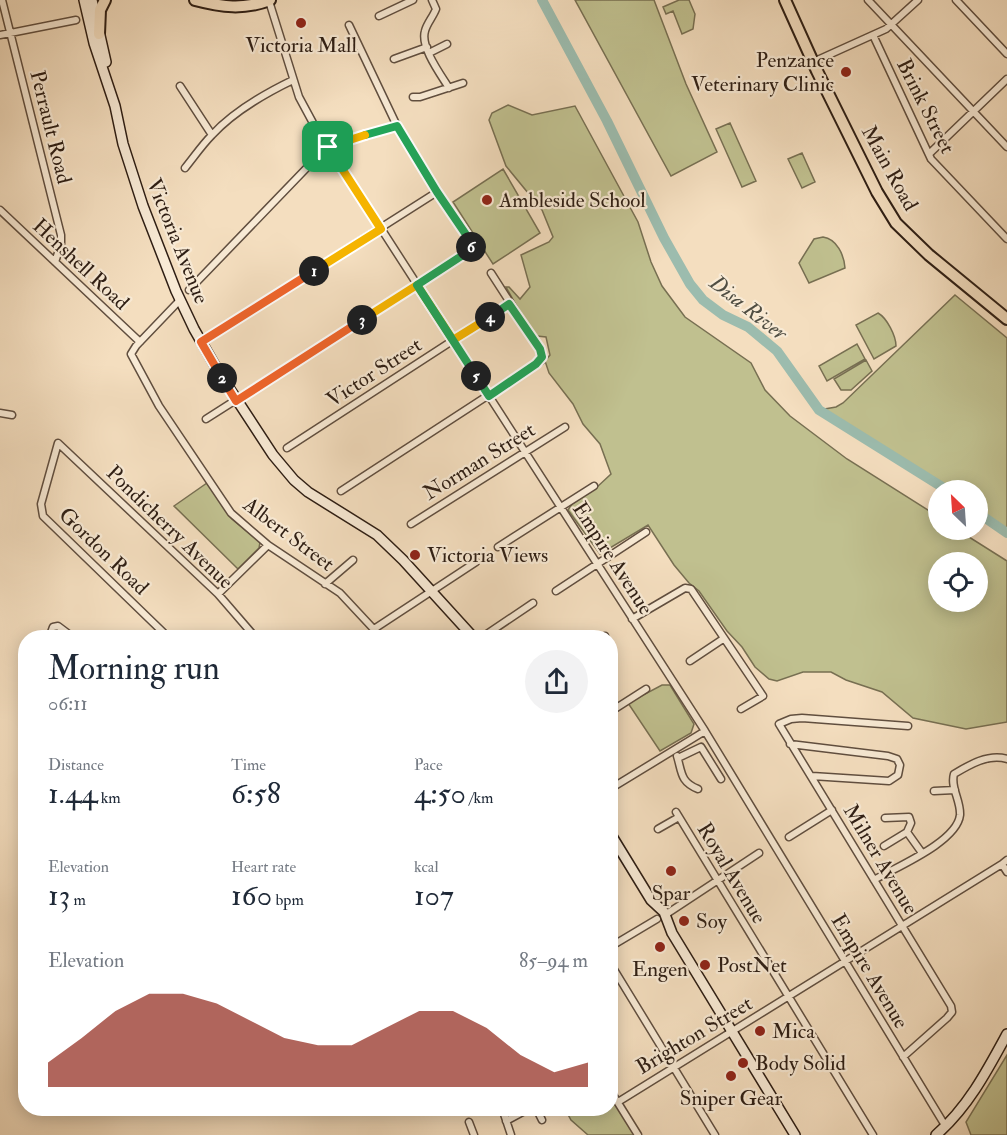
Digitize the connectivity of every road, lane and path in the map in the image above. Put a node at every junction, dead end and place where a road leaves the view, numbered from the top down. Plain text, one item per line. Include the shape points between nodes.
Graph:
1 (2, 0) edge
2 (84, 0) edge
3 (92, 0) edge
4 (105, 0) edge
5 (195, 0) edge
6 (269, 0) edge
7 (413, 0) edge
8 (432, 0) edge
9 (785, 0) edge
10 (868, 0) edge
11 (918, 0) edge
12 (956, 0) edge
13 (379, 16) dead end
14 (76, 20) dead end
15 (349, 25) dead end
16 (891, 25) junction
17 (10, 33) junction
18 (99, 34) junction
19 (0, 35) edge
20 (873, 35) junction
21 (447, 44) dead end
22 (428, 50) junction
23 (1007, 54) edge
24 (394, 59) dead end
25 (813, 62) junction
26 (1007, 79) edge
27 (293, 80) junction
28 (463, 83) dead end
29 (180, 86) dead end
30 (449, 88) junction
31 (413, 97) dead end
32 (114, 106) junction
33 (973, 111) junction
34 (397, 126) junction
35 (212, 135) junction
36 (328, 147) junction
37 (1007, 147) edge
38 (929, 154) junction
39 (185, 168) dead end
40 (437, 192) junction
41 (0, 210) edge
42 (381, 229) junction
43 (1007, 239) edge
44 (55, 262) junction
45 (491, 273) dead end
46 (417, 285) junction
47 (189, 290) dead end
48 (180, 300) junction
49 (509, 304) junction
50 (1007, 319) edge
51 (453, 340) junction
52 (140, 342) junction
53 (201, 342) junction
54 (489, 396) junction
55 (236, 401) junction
56 (0, 413) edge
57 (12, 415) dead end
58 (206, 419) dead end
59 (565, 427) dead end
60 (58, 443) joint
61 (286, 448) dead end
62 (525, 452) junction
63 (594, 486) dead end
64 (341, 491) dead end
65 (561, 507) junction
66 (411, 524) dead end
67 (646, 532) dead end
68 (268, 545) junction
69 (498, 547) dead end
70 (353, 560) dead end
71 (476, 562) dead end
72 (597, 564) junction
73 (325, 584) junction
74 (431, 591) junction
75 (556, 591) dead end
76 (218, 594) junction
77 (534, 603) dead end
78 (632, 619) junction
79 (374, 629) joint
80 (162, 630) edge
81 (249, 630) edge
82 (467, 630) edge
83 (493, 630) edge
84 (723, 639) junction
85 (690, 661) dead end
86 (646, 689) dead end
87 (618, 707) edge
88 (741, 709) dead end
89 (908, 726) dead end
90 (705, 731) junction
91 (790, 744) junction
92 (674, 751) junction
93 (678, 758) junction
94 (1007, 759) edge
95 (812, 776) junction
96 (721, 779) dead end
97 (618, 784) edge
98 (698, 789) dead end
99 (956, 790) junction
100 (934, 791) dead end
101 (832, 810) junction
102 (885, 818) dead end
103 (658, 829) dead end
104 (907, 832) junction
105 (789, 837) dead end
106 (618, 846) edge
107 (884, 846) dead end
108 (759, 853) dead end
109 (922, 853) junction
110 (1005, 862) edge
111 (1007, 872) edge
112 (874, 880) junction
113 (718, 881) junction
114 (661, 916) junction
115 (903, 925) junction
116 (618, 941) edge
117 (845, 961) junction
118 (618, 976) edge
119 (789, 997) junction
120 (732, 1031) junction
121 (1007, 1034) edge
122 (903, 1057) junction
123 (673, 1066) junction
124 (618, 1102) joint
125 (504, 1116) edge
126 (515, 1116) edge
127 (540, 1116) edge
128 (542, 1120) dead end
129 (506, 1121) junction
130 (469, 1122) dead end
131 (946, 1126) junction
132 (474, 1135) edge
133 (512, 1135) edge
134 (638, 1135) edge
135 (715, 1135) edge
136 (795, 1135) edge
137 (873, 1135) edge
138 (936, 1135) edge

1 - 17 street, Perrault Road
2 - 32 street, Victoria Avenue
3 - 18 street, Victoria Avenue
4 - 18 main road via 100,10
5 - 6 main road via 234,8
6 - 27 street, Empire Avenue
7 - 13 street
8 - 22 street via 436,9 425,30
9 - 25 main road, Main Road
10 - 16 street
11 - 16 street
12 - 23 street
14 - 17 street
15 - 34 street
16 - 20 street
16 - 33 street
17 - 19 street
17 - 44 street, Perrault Road via 61,235
18 - 32 street, Victoria Avenue
20 - 25 street
20 - 38 street, Brink Street
21 - 22 street
22 - 24 street
22 - 30 street
25 - 50 main road, Main Road via 896,223
26 - 33 street
27 - 35 street via 258,97
27 - 36 street, Empire Avenue via 305,110
28 - 30 street
29 - 35 street
30 - 31 street
32 - 48 street, Victoria Avenue via 142,206
33 - 37 street
33 - 38 street
34 - 36 street
34 - 40 street
35 - 39 street
36 - 42 street, Empire Avenue
36 - 47 street
38 - 43 street, Brink Street
40 - 42 street
40 - 46 street via 471,247
41 - 44 street, Henshell Road
42 - 46 street, Empire Avenue
42 - 53 street
44 - 52 street, Henshell Road
45 - 49 street
46 - 51 street, Empire Avenue
46 - 55 street
48 - 52 street
48 - 53 street, Victoria Avenue
49 - 51 street, Victor Street
49 - 54 street via 542,356
51 - 54 street, Empire Avenue
51 - 61 street, Victor Street
52 - 68 street, Albert Street via 131,354 159,406 231,513
53 - 55 street, Victoria Avenue
54 - 62 street, Empire Avenue
54 - 64 street
55 - 58 street
55 - 74 street, Victoria Avenue via 294,480 377,535
56 - 57 street
59 - 62 street, Norman Street
60 - 76 street, Pondicherry Avenue
60 - 80 street, Gordon Road via 41,504 43,516
62 - 65 street, Empire Avenue
62 - 66 street, Norman Street
63 - 65 street
65 - 69 street
65 - 72 street, Empire Avenue
67 - 72 street
68 - 73 street, Albert Street
68 - 76 street
70 - 73 street
71 - 74 street
72 - 75 street
72 - 78 street, Empire Avenue
73 - 79 street, Albert Street via 340,593
74 - 79 street
74 - 82 street, Victoria Avenue
76 - 81 street, Pondicherry Avenue
77 - 83 street
78 - 84 street via 689,588
78 - 90 street, Empire Avenue
84 - 85 street
84 - 88 street via 763,696
86 - 87 street
89 - 91 street, Milner Avenue via 791,719 779,724
90 - 92 street
90 - 117 street, Empire Avenue
91 - 95 street, Milner Avenue
91 - 95 street via 888,756 900,765 898,775 889,782
92 - 93 street
92 - 97 street
93 - 96 street via 700,747
93 - 98 street via 680,772 688,784
94 - 99 street via 985,759 956,772 952,777
95 - 101 street, Milner Avenue
99 - 100 street
99 - 109 street via 958,824 948,836
101 - 105 street
101 - 112 street, Milner Avenue
102 - 104 street, Milner Avenue via 909,817
103 - 113 street, Royal Avenue via 677,814
104 - 107 street, Milner Avenue
104 - 109 street, Milner Avenue
106 - 114 street
108 - 113 street
109 - 112 street
110 - 111 street
110 - 115 street, Brighton Street
112 - 115 street, Milner Avenue
113 - 114 street
113 - 119 street, Royal Avenue
114 - 116 street
114 - 120 street
115 - 117 street, Brighton Street
115 - 122 street, Milner Avenue via 952,1012
117 - 119 street, Brighton Street
117 - 122 street, Empire Avenue
118 - 123 street
119 - 120 street, Brighton Street
119 - 137 street, Royal Avenue
120 - 123 street, Brighton Street
120 - 136 street
121 - 131 street via 974,1093
122 - 131 street, Empire Avenue
123 - 124 street, Brighton Street
123 - 135 street
124 - 134 street
125 - 129 street
126 - 129 street
127 - 128 street
129 - 133 street
130 - 132 street
131 - 138 street

